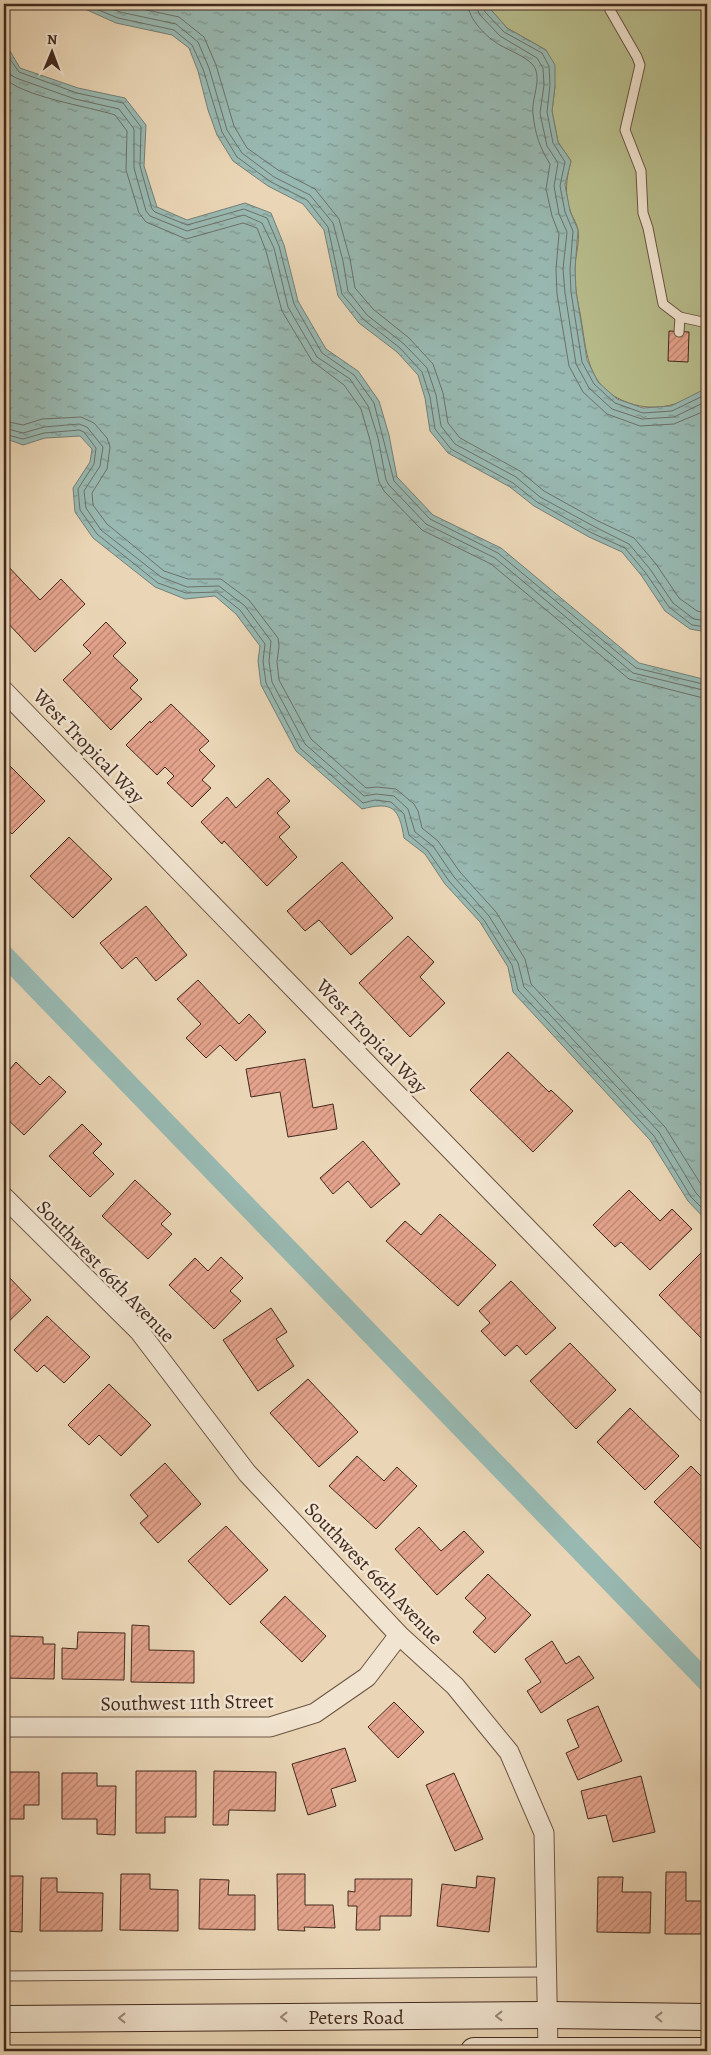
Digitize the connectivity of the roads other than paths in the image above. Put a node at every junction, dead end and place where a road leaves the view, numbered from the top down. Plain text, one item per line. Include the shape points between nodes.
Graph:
1 (608, 4) edge
2 (680, 316) junction
3 (707, 323) edge
4 (679, 332) dead end
5 (4, 691) edge
6 (4, 1197) edge
7 (707, 1413) edge
8 (398, 1635) junction
9 (4, 1727) edge
10 (548, 1972) junction
11 (4, 1976) edge
12 (548, 2015) junction
13 (707, 2016) edge
14 (4, 2019) edge
15 (474, 2051) edge
16 (548, 2051) edge
17 (616, 2051) edge
18 (707, 2051) edge

1 - 2 lane via 640,65 625,130 641,170 643,213 663,304
2 - 3 lane
2 - 4 lane
5 - 7 street, West Tropical Way
6 - 8 street, Southwest 66th Avenue via 139,1331 248,1474
8 - 9 street, Southwest 11th Street via 367,1677 315,1713 270,1727
8 - 10 street, Southwest 66th Avenue via 455,1686 509,1752 544,1833
10 - 11 lane
10 - 12 street, Southwest 66th Avenue
13 -> 12 main road, Peters Road
12 -> 14 main road, Peters Road
12 - 16 street, Southwest 66th Avenue
15 - 16 main road
16 - 17 main road
17 - 18 main road

